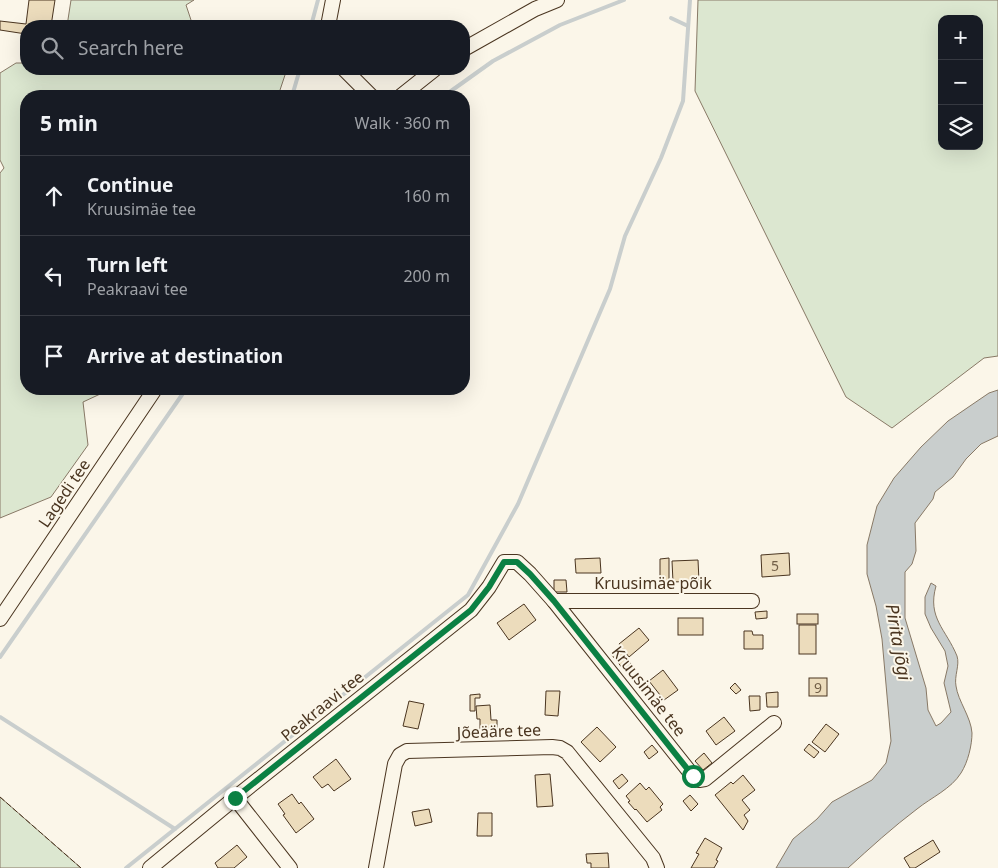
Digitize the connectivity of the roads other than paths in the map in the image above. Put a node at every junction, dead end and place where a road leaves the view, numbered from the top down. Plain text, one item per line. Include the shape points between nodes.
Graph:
1 (333, 0) edge
2 (556, 0) edge
3 (329, 20) edge
4 (470, 46) edge
5 (350, 75) edge
6 (427, 75) edge
7 (365, 90) edge
8 (408, 90) edge
9 (151, 395) edge
10 (504, 562) joint
11 (554, 601) junction
12 (752, 601) dead end
13 (1, 617) edge
14 (774, 723) dead end
15 (235, 798) junction
16 (150, 868) edge
17 (290, 868) edge
18 (376, 868) edge
19 (657, 868) edge

1 - 3 street
2 - 4 street
5 - 7 street
6 - 8 street
9 - 13 street, Lagedi tee
10 - 11 street, Kruusimäe tee via 517,562
10 - 15 street, Peakraavi tee via 471,610
11 - 12 street, Kruusimäe põik
11 - 14 street, Kruusimäe tee via 699,780 706,779
15 - 16 street, Peakraavi tee
15 - 17 street
18 - 19 street, Jõeääre tee via 395,764 400,755 407,751 552,747 567,752 653,858

